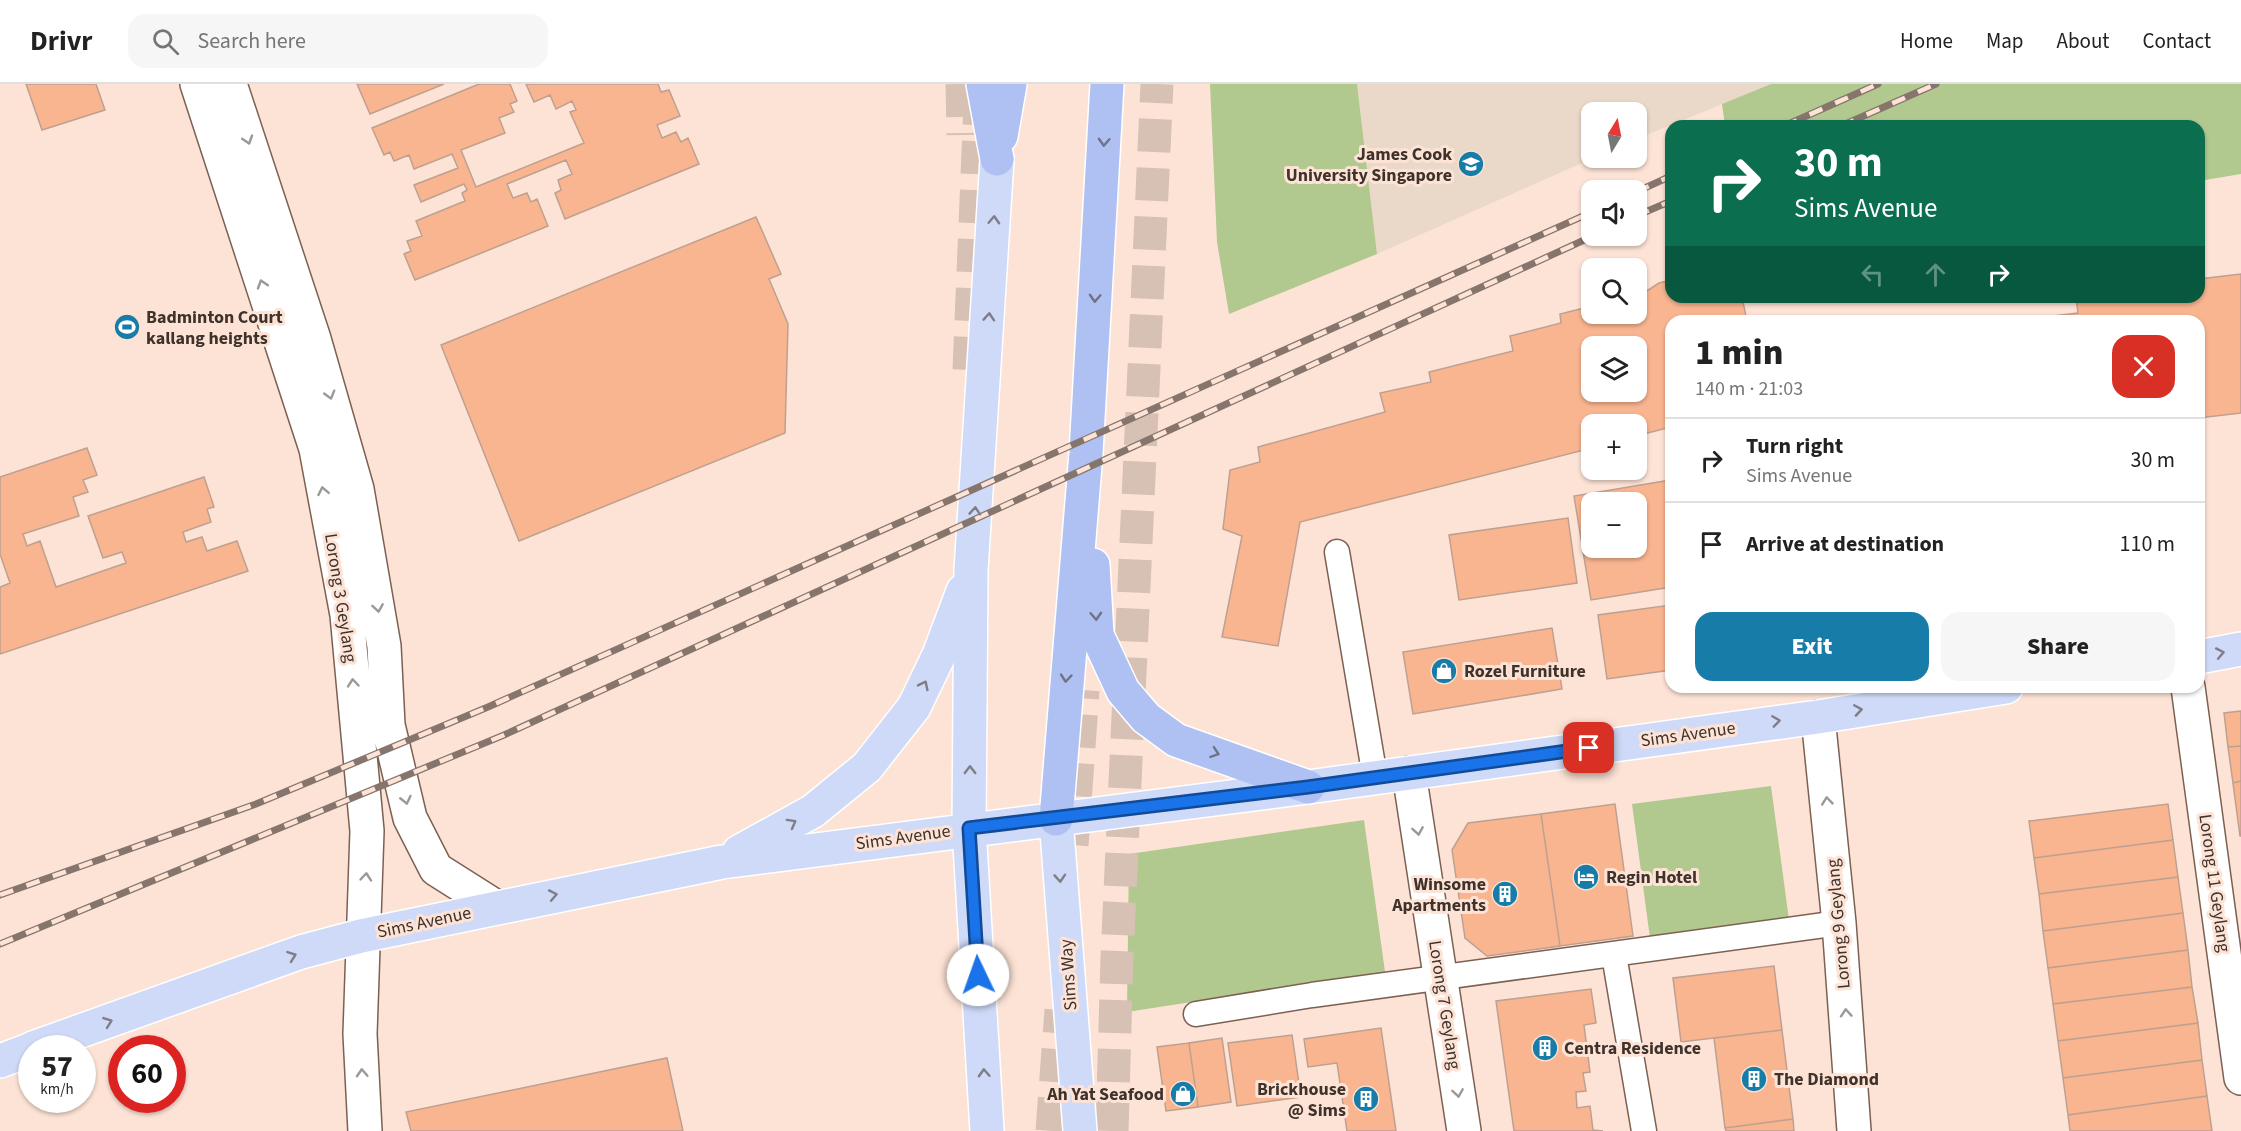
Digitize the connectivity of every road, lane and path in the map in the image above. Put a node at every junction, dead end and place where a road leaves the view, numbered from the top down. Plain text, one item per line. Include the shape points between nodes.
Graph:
1 (197, 84) edge
2 (230, 84) edge
3 (983, 84) edge
4 (1010, 84) edge
5 (1107, 84) edge
6 (998, 159) junction
7 (1086, 453) junction
8 (1337, 552) dead end
9 (971, 570) junction
10 (2241, 649) edge
11 (2205, 656) edge
12 (1968, 693) edge
13 (2189, 693) edge
14 (1818, 717) junction
15 (1409, 773) junction
16 (1375, 777) junction
17 (1308, 787) junction
18 (1056, 819) junction
19 (969, 828) junction
20 (722, 862) junction
21 (496, 907) junction
22 (1839, 923) junction
23 (361, 936) junction
24 (1614, 955) junction
25 (1441, 978) junction
26 (1197, 1014) dead end
27 (71, 1035) edge
28 (18, 1054) edge
29 (0, 1061) edge
30 (2241, 1078) edge
31 (365, 1131) edge
32 (987, 1131) edge
33 (1080, 1131) edge
34 (1464, 1131) edge
35 (1644, 1131) edge
36 (1854, 1131) edge

23 -> 1 street, Lorong 3 Geylang via 366,831 348,626 316,449
2 -> 21 street, Lorong 3 Geylang via 314,339 357,489 384,646 388,725 410,818 435,869
3 - 6 highway
4 - 6 highway
5 -> 7 highway
9 -> 6 main road
7 -> 17 highway via 1097,635 1123,691 1146,718 1176,740
7 -> 18 highway
8 - 16 lane
19 -> 9 main road
20 -> 9 main road via 813,811 867,767 914,707 939,655
11 -> 10 main road
14 -> 12 main road, Sims Avenue
13 - 30 street, Lorong 11 Geylang
15 -> 14 main road, Sims Avenue
22 -> 14 street, Lorong 9 Geylang
15 - 16 main road, Sims Avenue
15 -> 25 street, Lorong 7 Geylang
16 - 17 main road, Sims Avenue
17 - 18 main road, Sims Avenue
18 - 19 main road, Sims Avenue
18 -> 33 main road, Sims Way
19 - 20 main road, Sims Avenue
32 -> 19 main road
21 -> 20 main road, Sims Avenue
21 - 23 main road, Sims Avenue
22 - 24 lane
36 -> 22 street, Lorong 9 Geylang
27 -> 23 main road, Sims Avenue via 301,952
31 -> 23 street, Lorong 3 Geylang via 360,1034
24 - 25 lane
24 - 35 lane
25 - 26 lane
25 -> 34 street, Lorong 7 Geylang
28 - 29 main road, Sims Avenue

